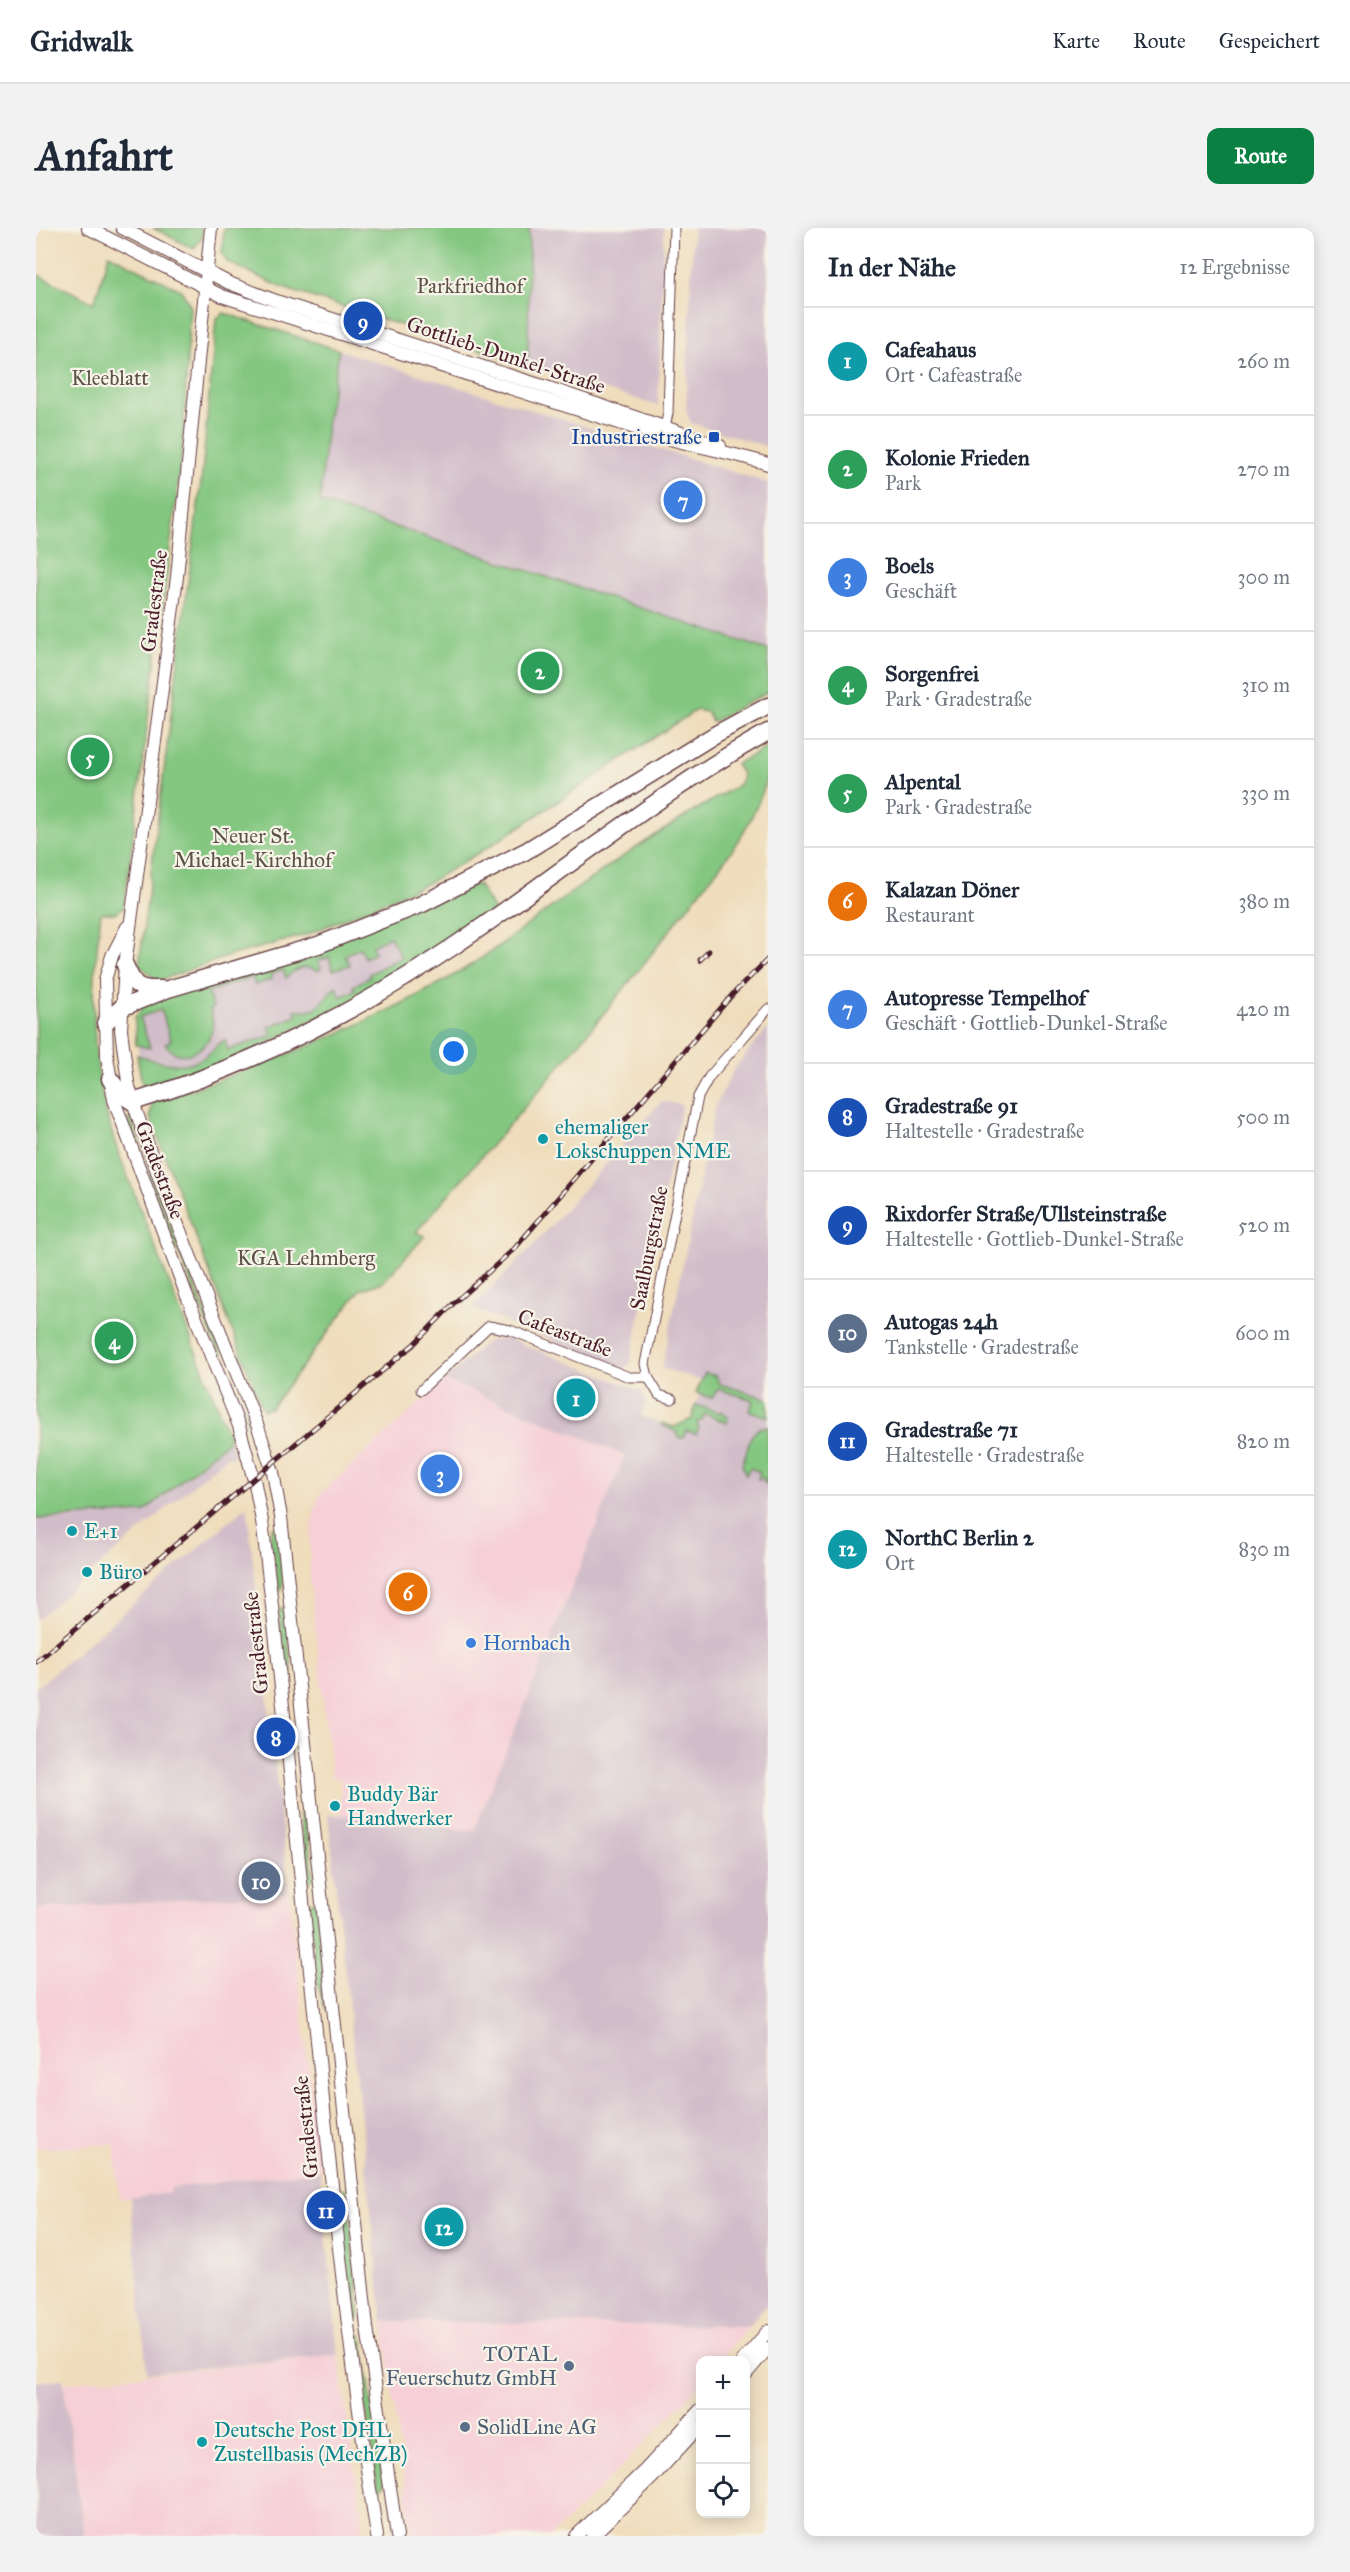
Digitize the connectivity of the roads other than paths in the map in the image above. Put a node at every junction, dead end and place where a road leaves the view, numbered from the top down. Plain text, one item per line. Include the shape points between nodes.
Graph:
1 (88, 228) edge
2 (122, 228) edge
3 (211, 228) edge
4 (674, 228) edge
5 (207, 272) junction
6 (206, 288) junction
7 (664, 431) junction
8 (768, 464) edge
9 (768, 706) edge
10 (768, 732) edge
11 (132, 918) junction
12 (125, 965) junction
13 (168, 989) junction
14 (121, 1008) junction
15 (768, 1009) edge
16 (105, 1023) junction
17 (110, 1079) junction
18 (133, 1102) junction
19 (648, 1377) junction
20 (420, 1390) dead end
21 (672, 1399) dead end
22 (768, 2331) edge
23 (768, 2348) edge
24 (747, 2356) edge
25 (750, 2369) edge
26 (696, 2415) edge
27 (696, 2430) edge
28 (638, 2484) junction
29 (377, 2536) edge
30 (397, 2536) edge
31 (576, 2536) edge
32 (592, 2536) edge

1 - 6 main road, Gottlieb-Dunkel-Straße
2 - 5 main road, Gottlieb-Dunkel-Straße
3 - 5 main road, Gradestraße
4 - 7 street
5 - 6 main road, Gradestraße
5 - 7 main road, Gottlieb-Dunkel-Straße via 279,302
6 - 7 main road, Gottlieb-Dunkel-Straße via 259,309
6 - 11 main road, Gradestraße via 177,577
7 - 8 main road, Gottlieb-Dunkel-Straße via 714,451 725,450
9 - 13 highway via 526,851 422,904 318,945
10 - 18 highway via 668,792 453,947 344,1014 240,1063
11 - 12 main road, Gradestraße
11 - 16 main road, Gradestraße via 108,968
12 - 13 highway via 138,987
12 - 14 main road, Gradestraße
13 - 14 highway
14 - 16 highway
14 - 18 main road, Gradestraße via 123,1050
15 - 19 street, Saalburgstraße via 709,1077 698,1097 646,1354
16 - 17 main road, Gradestraße
17 - 18 highway
17 - 29 main road, Gradestraße via 123,1128 239,1426 262,1521 334,2209
18 - 30 main road, Gradestraße via 273,1472 292,1610 367,2327
19 - 20 street, Cafeastraße via 629,1377 510,1330 489,1326
19 - 21 street via 659,1395
22 - 24 main road
23 - 25 main road
26 - 28 main road
27 - 28 main road
28 - 31 main road
28 - 32 main road

